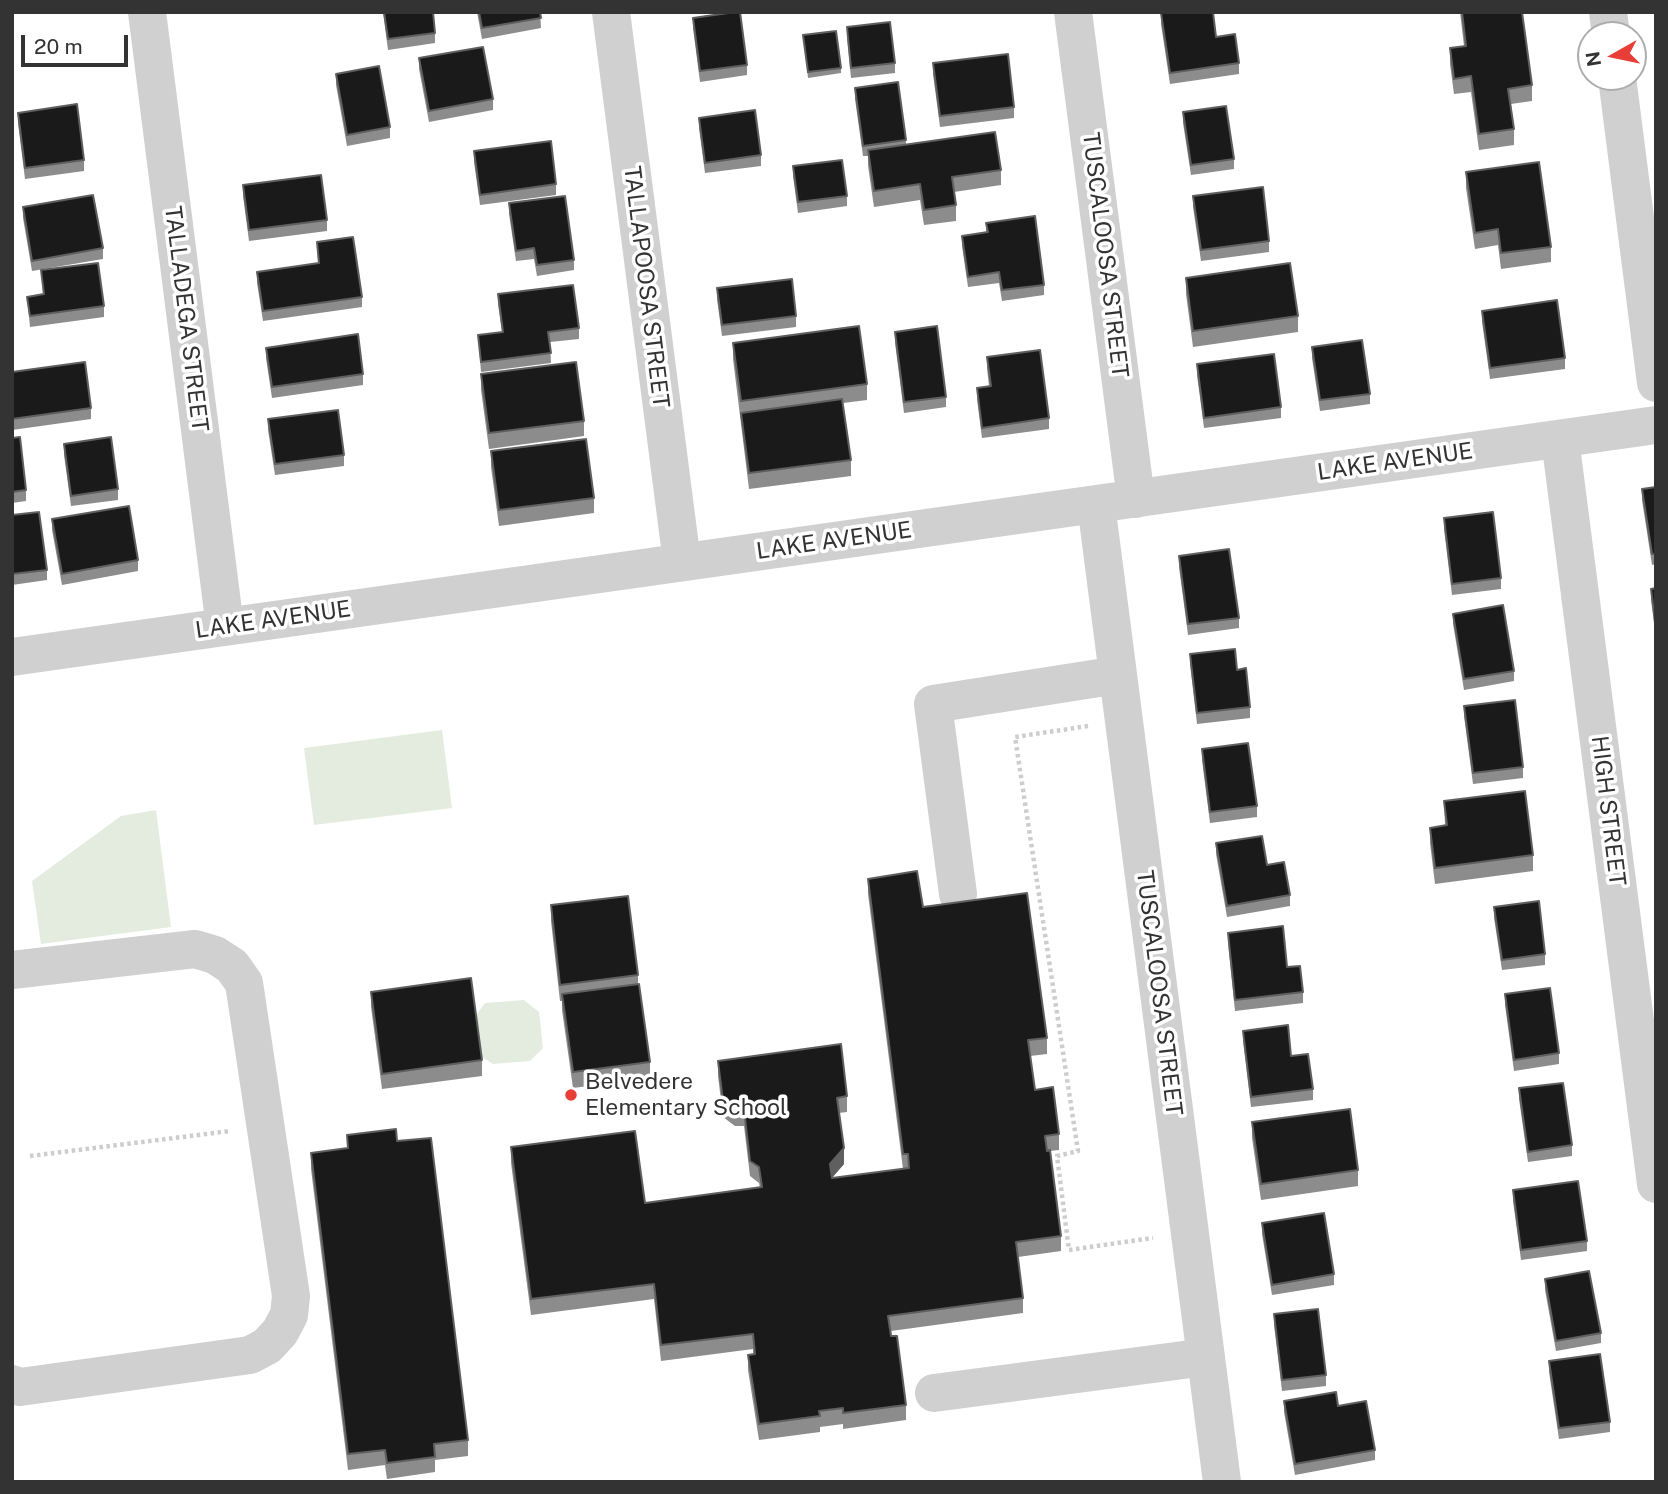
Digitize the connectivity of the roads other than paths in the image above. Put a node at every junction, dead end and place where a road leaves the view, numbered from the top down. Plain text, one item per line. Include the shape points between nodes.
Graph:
1 (147, 12) edge
2 (611, 12) edge
3 (1073, 12) edge
4 (1619, 91) edge
5 (1656, 383) edge
6 (1656, 425) edge
7 (1560, 439) junction
8 (1136, 499) junction
9 (1096, 504) junction
10 (682, 562) junction
11 (225, 627) junction
12 (12, 657) edge
13 (1118, 675) junction
14 (958, 894) dead end
15 (12, 970) edge
16 (1656, 1184) edge
17 (1206, 1357) junction
18 (12, 1384) edge
19 (934, 1393) dead end
20 (1222, 1482) edge

1 - 11 street, TALLADEGA STREET
2 - 10 street, TALLAPOOSA STREET
3 - 8 street, TUSCALOOSA STREET
4 - 5 street
6 - 7 street, LAKE AVENUE
7 - 8 street, LAKE AVENUE
7 - 16 street, HIGH STREET
8 - 9 street, LAKE AVENUE
9 - 10 street, LAKE AVENUE
9 - 13 street, TUSCALOOSA STREET
10 - 11 street, LAKE AVENUE
11 - 12 street, LAKE AVENUE
13 - 14 street via 933,704
13 - 17 street, TUSCALOOSA STREET
15 - 18 street via 195,949 232,966 244,983 291,1296 289,1315 280,1332 250,1355 20,1387
17 - 19 street
17 - 20 street, TUSCALOOSA STREET

